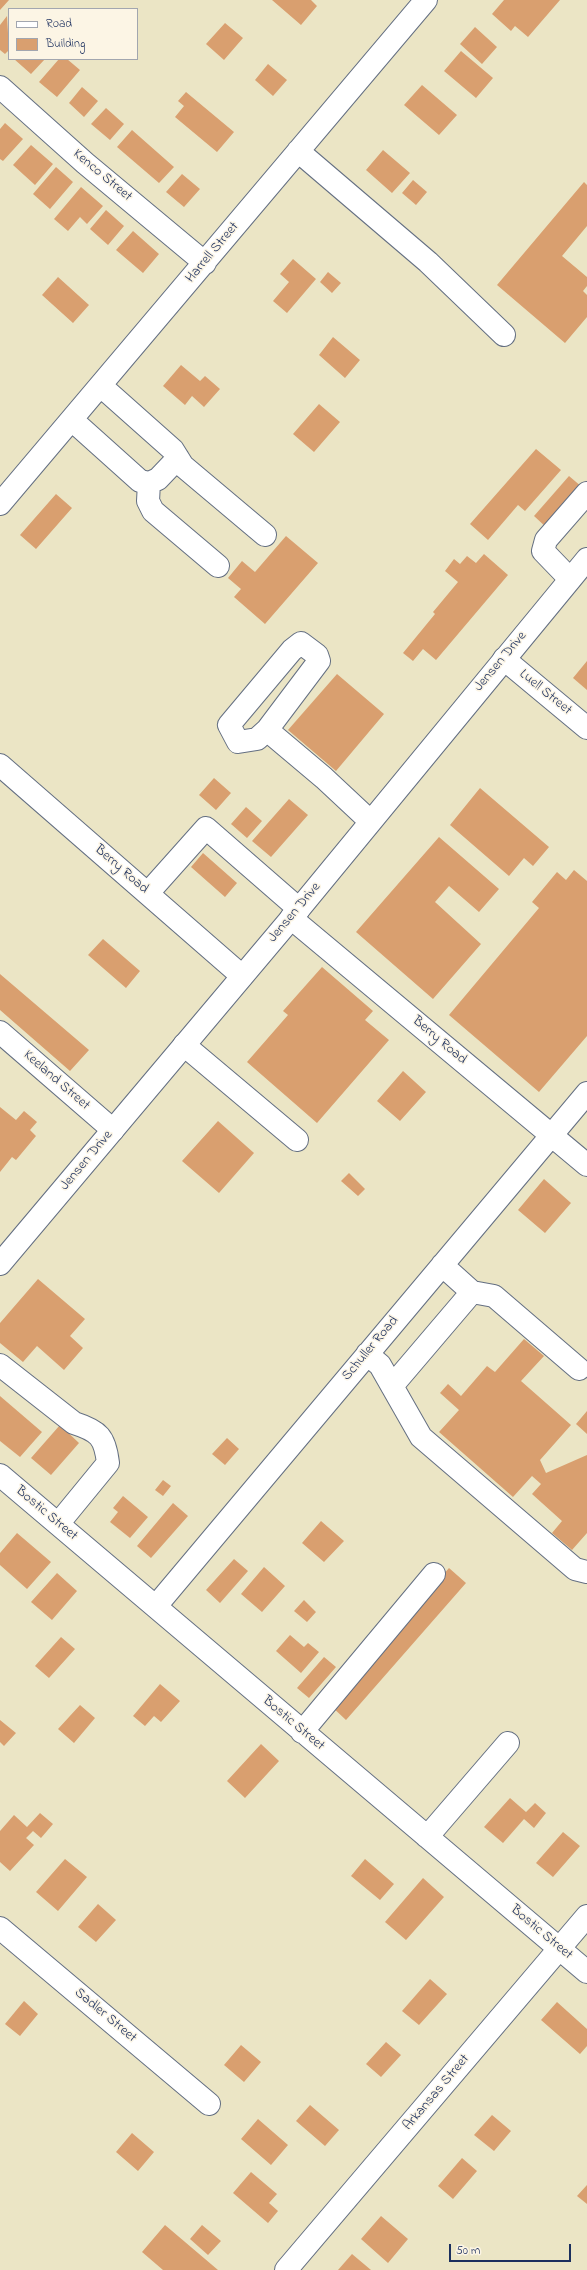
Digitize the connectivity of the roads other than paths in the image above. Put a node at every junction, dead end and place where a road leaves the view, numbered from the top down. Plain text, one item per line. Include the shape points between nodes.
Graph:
1 (426, 0) edge
2 (0, 87) edge
3 (298, 151) junction
4 (205, 263) junction
5 (504, 335) dead end
6 (101, 386) junction
7 (72, 420) junction
8 (178, 458) junction
9 (149, 483) junction
10 (587, 493) edge
11 (0, 504) edge
12 (265, 534) dead end
13 (587, 559) edge
14 (218, 566) dead end
15 (570, 579) junction
16 (504, 659) junction
17 (587, 728) edge
18 (267, 730) dead end
19 (2, 771) edge
20 (370, 822) junction
21 (148, 893) junction
22 (295, 913) junction
23 (242, 976) junction
24 (0, 1032) edge
25 (184, 1045) junction
26 (587, 1093) edge
27 (113, 1130) junction
28 (552, 1135) junction
29 (297, 1140) dead end
30 (587, 1165) edge
31 (0, 1264) edge
32 (442, 1265) junction
33 (472, 1292) junction
34 (367, 1354) junction
35 (0, 1365) edge
36 (579, 1369) dead end
37 (392, 1386) junction
38 (0, 1475) edge
39 (58, 1524) junction
40 (587, 1572) edge
41 (434, 1574) dead end
42 (156, 1606) junction
43 (302, 1732) junction
44 (508, 1743) dead end
45 (427, 1837) junction
46 (587, 1916) edge
47 (0, 1928) edge
48 (560, 1948) junction
49 (587, 1972) edge
50 (209, 2104) dead end
51 (286, 2270) edge

1 - 3 street, Harrell Street
2 - 4 street, Kenco Street via 85,163
3 - 4 street, Harrell Street
3 - 5 street via 428,262
4 - 6 street, Harrell Street
6 - 7 street, Harrell Street
6 - 8 street via 173,450
7 - 9 street via 140,481
7 - 11 street, Harrell Street
8 - 9 street via 158,479
8 - 12 street via 183,466
9 - 14 street via 148,501 153,511
10 - 15 street via 546,540 543,551
13 - 15 street, Jensen Drive
15 - 16 street, Jensen Drive
16 - 17 street, Luell Street
16 - 20 street, Jensen Drive
18 - 20 street via 324,778
19 - 21 street, Berry Road
20 - 22 street, Jensen Drive
21 - 22 street, Berry Road via 206,828
21 - 23 street, Berry Road
22 - 23 street, Jensen Drive
22 - 28 street, Berry Road
23 - 25 street, Jensen Drive
24 - 27 street, Keeland Street
25 - 27 street, Jensen Drive
25 - 29 street
26 - 28 street, Schuller Road
27 - 31 street, Jensen Drive
28 - 30 street, Berry Road
28 - 32 street, Schuller Road
32 - 33 street
32 - 34 street, Schuller Road
33 - 36 street via 494,1296
33 - 37 street
34 - 37 street via 380,1366
34 - 42 street, Schuller Road
35 - 39 street via 74,1423 99,1435 106,1444 108,1463
37 - 40 street via 421,1437 575,1569
38 - 39 street, Bostic Street
39 - 42 street, Bostic Street
41 - 43 street
42 - 43 street, Bostic Street
43 - 45 street, Bostic Street
44 - 45 street
45 - 48 street, Bostic Street
46 - 48 street, Arkansas Street
47 - 50 street, Sadler Street
48 - 49 street, Bostic Street
48 - 51 street, Arkansas Street

